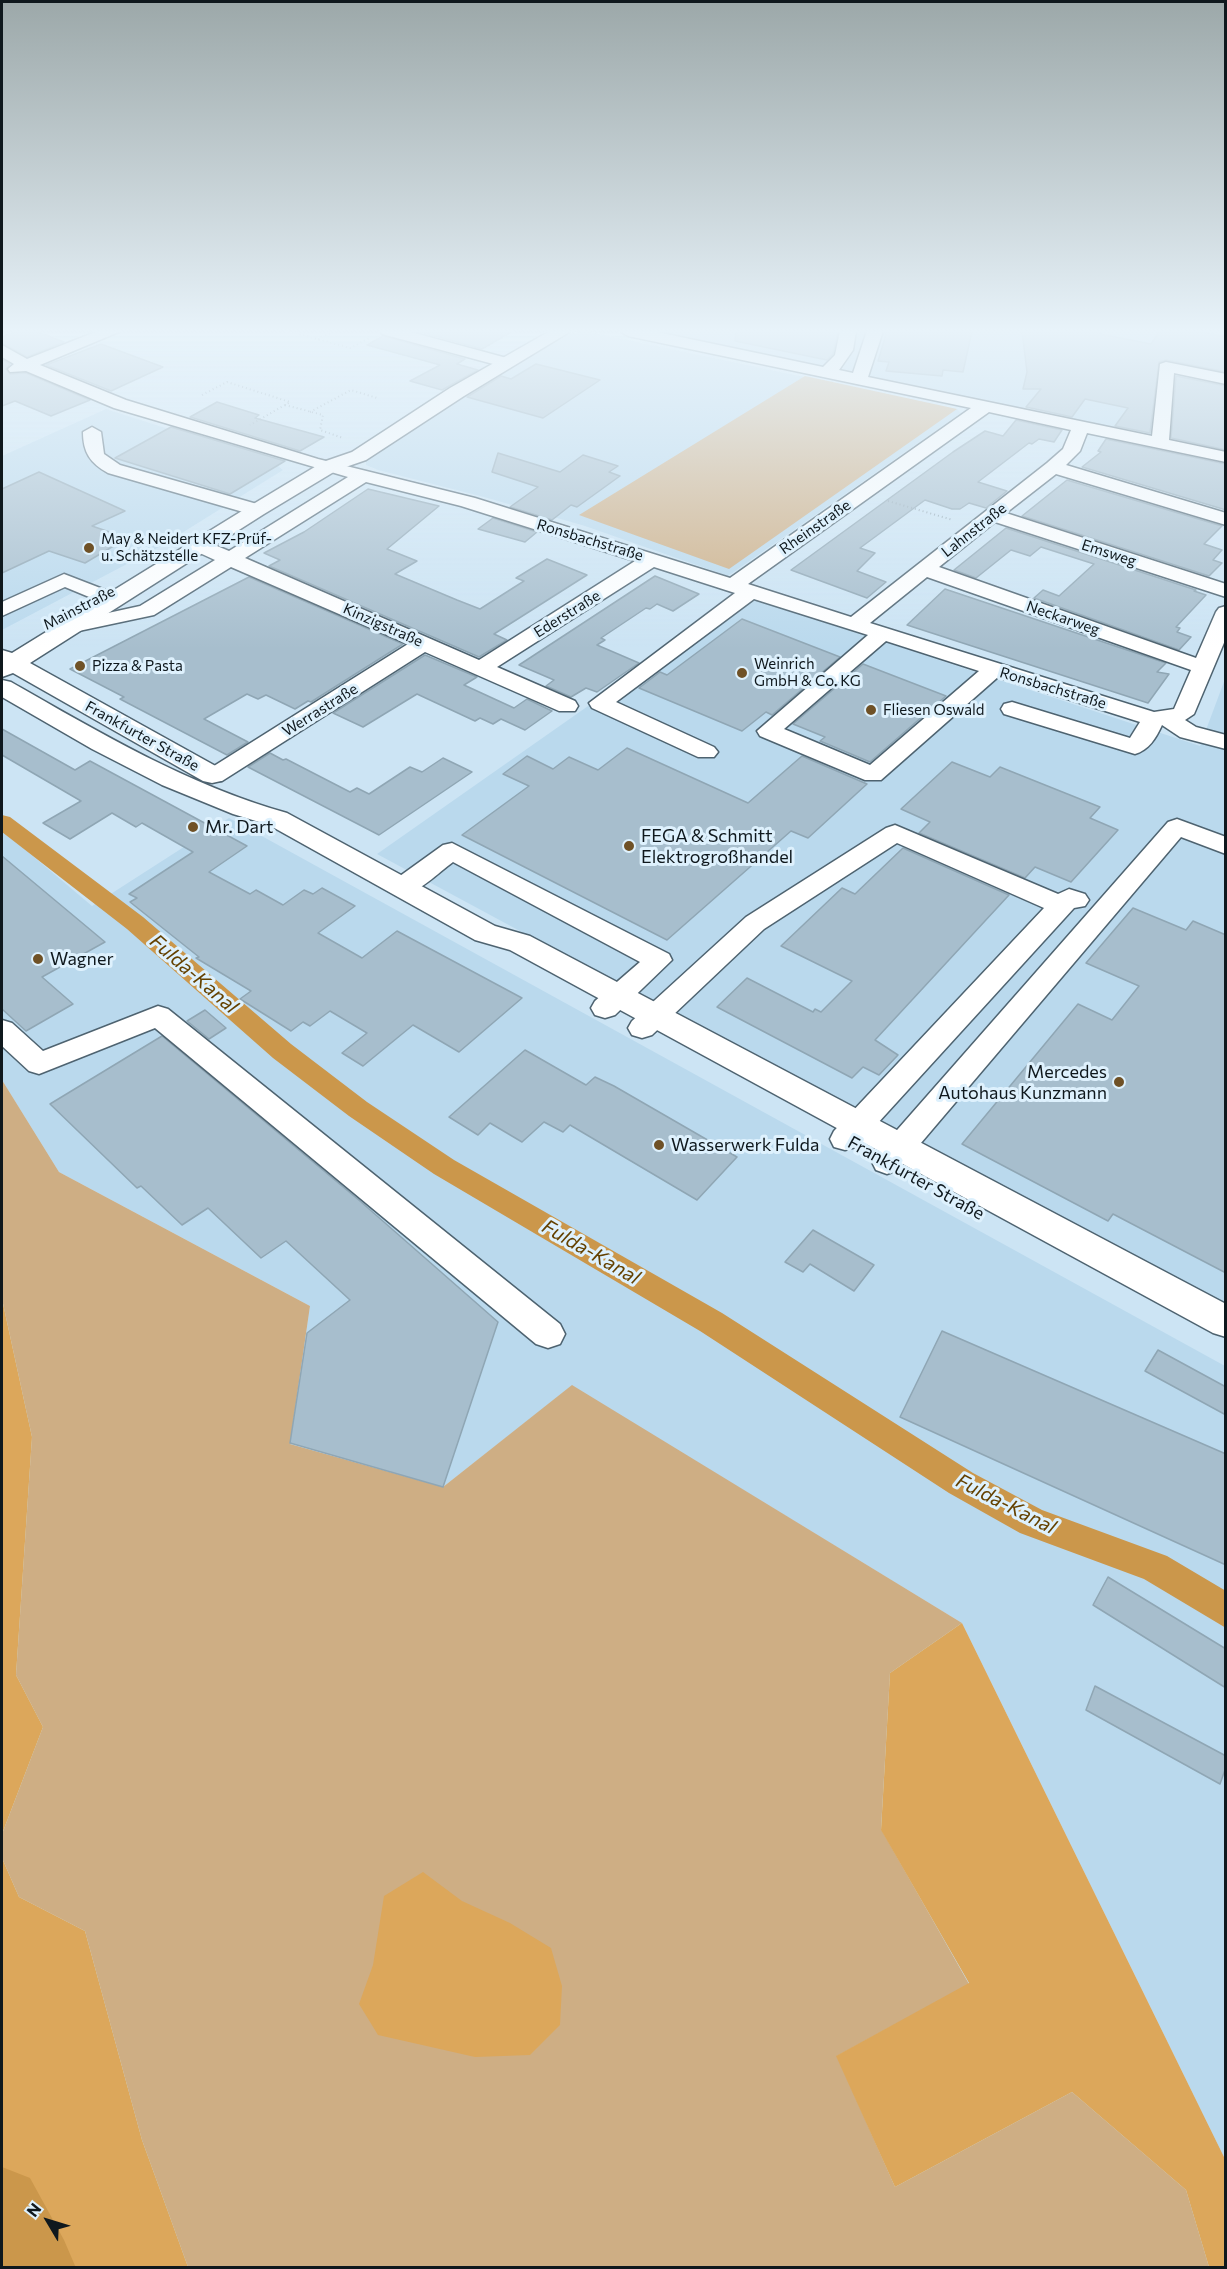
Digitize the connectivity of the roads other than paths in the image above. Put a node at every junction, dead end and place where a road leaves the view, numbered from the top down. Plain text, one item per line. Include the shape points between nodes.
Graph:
1 (92, 437) edge
2 (225, 437) edge
3 (388, 437) edge
4 (945, 437) edge
5 (1076, 437) edge
6 (1136, 437) edge
7 (1160, 437) edge
8 (1160, 442) junction
9 (1226, 457) edge
10 (330, 466) junction
11 (1053, 467) junction
12 (364, 475) junction
13 (257, 510) junction
14 (1226, 519) edge
15 (985, 521) junction
16 (198, 545) junction
17 (233, 559) junction
18 (653, 559) junction
19 (924, 569) junction
20 (158, 570) junction
21 (741, 589) junction
22 (1226, 591) edge
23 (101, 595) junction
24 (2, 610) edge
25 (1226, 612) edge
26 (854, 625) junction
27 (74, 626) junction
28 (882, 634) junction
29 (426, 644) junction
30 (1212, 656) edge
31 (4, 660) edge
32 (481, 668) junction
33 (994, 669) junction
34 (2, 687) edge
35 (14, 701) edge
36 (567, 706) dead end
37 (1012, 709) dead end
38 (1159, 718) junction
39 (1226, 742) edge
40 (706, 752) dead end
41 (214, 776) junction
42 (278, 819) junction
43 (1226, 846) edge
44 (402, 886) junction
45 (1061, 905) junction
46 (1104, 912) junction
47 (613, 1002) junction
48 (649, 1022) junction
49 (2, 1030) edge
50 (852, 1132) junction
51 (894, 1154) junction
52 (1226, 1322) edge
53 (548, 1334) dead end
54 (1226, 1346) edge

1 - 13 street via 98,460 114,469
2 - 10 street, Ronsbachstraße
3 - 10 main road, Mainstraße via 359,456
4 - 21 street, Rheinstraße
5 - 11 street, Lahnstraße via 1071,451
6 - 8 street
7 - 8 street
8 - 9 street
10 - 12 street, Ronsbachstraße
10 - 13 main road, Mainstraße
11 - 14 street
11 - 15 street, Lahnstraße
12 - 17 street, Mainstraße
12 - 18 street, Ronsbachstraße via 468,501
13 - 16 main road, Mainstraße
15 - 19 street, Lahnstraße
15 - 22 street, Emsweg
16 - 17 street, Kinzigstraße
16 - 20 main road, Mainstraße
17 - 27 street, Mainstraße via 147,611
17 - 29 street, Kinzigstraße
18 - 21 street, Ronsbachstraße
18 - 32 street, Ederstraße
19 - 26 street, Lahnstraße
19 - 30 street, Neckarweg
20 - 23 main road, Mainstraße
20 - 27 main road, Mainstraße
21 - 26 street, Ronsbachstraße
21 - 40 street, Rheinstraße via 600,703
23 - 24 street via 64,580
23 - 31 main road, Mainstraße
25 - 30 street
26 - 28 street, Ronsbachstraße
27 - 31 main road, Mainstraße
28 - 33 street, Ronsbachstraße
28 - 33 street via 768,731 873,775
29 - 32 street, Kinzigstraße
29 - 41 street, Werrastraße
30 - 38 street via 1183,714
31 - 41 main road, Frankfurter Straße
32 - 36 street, Kinzigstraße
33 - 38 street, Ronsbachstraße
34 - 35 main road, Frankfurter Straße
35 - 42 main road, Frankfurter Straße via 244,811
37 - 38 street via 1135,747
38 - 39 street, Ronsbachstraße via 1188,732
41 - 42 main road, Frankfurter Straße via 260,801
42 - 44 main road, Frankfurter Straße
43 - 46 street via 1177,827
44 - 47 main road, Frankfurter Straße via 485,933 505,954
44 - 47 street via 452,851 659,960
45 - 46 street via 1069,897
45 - 48 street via 895,833 754,923
45 - 50 street
46 - 51 street
47 - 48 main road, Frankfurter Straße
48 - 50 main road, Frankfurter Straße
49 - 53 street via 39,1064 158,1016
50 - 51 main road, Frankfurter Straße
51 - 52 main road, Frankfurter Straße
51 - 54 main road, Frankfurter Straße

